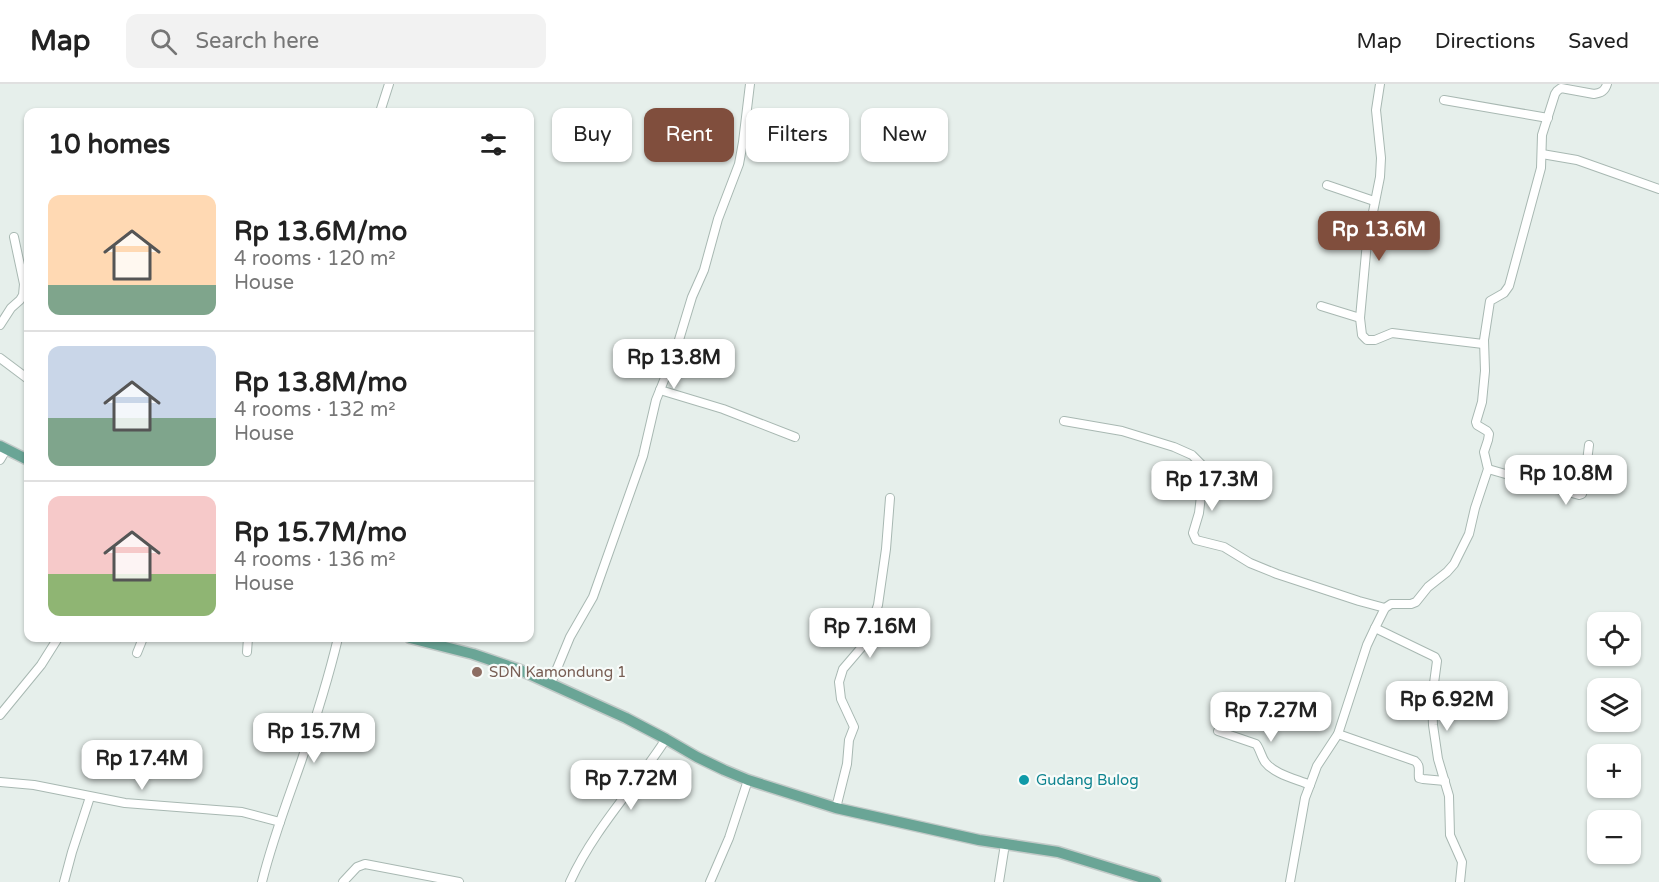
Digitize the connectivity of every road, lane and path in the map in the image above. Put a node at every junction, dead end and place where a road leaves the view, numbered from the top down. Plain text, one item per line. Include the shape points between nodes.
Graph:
1 (389, 84) edge
2 (1380, 84) edge
3 (1607, 84) edge
4 (752, 85) edge
5 (1444, 100) dead end
6 (381, 108) edge
7 (1548, 118) junction
8 (1542, 154) junction
9 (1327, 185) dead end
10 (1659, 189) edge
11 (1374, 201) junction
12 (14, 237) dead end
13 (1321, 306) dead end
14 (1360, 318) junction
15 (0, 325) edge
16 (1483, 344) junction
17 (0, 358) edge
18 (24, 376) edge
19 (660, 390) junction
20 (1064, 421) dead end
21 (795, 437) dead end
22 (1589, 445) dead end
23 (3, 448) edge
24 (24, 458) edge
25 (0, 460) edge
26 (1488, 469) junction
27 (890, 498) dead end
28 (1385, 608) junction
29 (1375, 628) junction
30 (55, 642) edge
31 (141, 642) edge
32 (248, 642) edge
33 (337, 642) edge
34 (425, 642) edge
35 (136, 652) dead end
36 (247, 652) dead end
37 (551, 683) junction
38 (0, 715) edge
39 (1218, 731) dead end
40 (1338, 734) junction
41 (666, 739) junction
42 (748, 780) junction
43 (1445, 781) junction
44 (0, 782) edge
45 (1310, 785) junction
46 (90, 797) junction
47 (836, 808) junction
48 (280, 822) junction
49 (1005, 844) junction
50 (64, 882) edge
51 (262, 882) edge
52 (343, 882) edge
53 (459, 882) edge
54 (570, 882) edge
55 (711, 882) edge
56 (999, 882) edge
57 (1156, 882) edge
58 (1290, 882) edge
59 (1460, 882) edge

1 - 6 street
2 - 11 street via 1377,110 1381,158
3 - 7 street via 1599,94 1561,88
4 - 19 street via 739,164
5 - 7 street
7 - 8 street via 1542,135
8 - 10 street via 1577,160
8 - 16 street via 1509,286 1490,301
9 - 11 street
11 - 14 street
12 - 15 street via 23,296
13 - 14 street
14 - 16 street via 1362,335 1367,340 1392,333
16 - 26 street via 1485,371 1476,422 1489,434 1484,452
17 - 18 street
19 - 21 street
19 - 37 street via 643,456 596,588
20 - 28 street via 1122,432 1192,455 1204,470 1193,533 1196,540 1224,547 1277,574
22 - 26 street via 1584,486 1579,495
23 - 24 main road
23 - 25 street
26 - 28 street via 1469,534 1454,564 1416,602
27 - 47 street via 878,605 866,641 843,669 839,682 841,699 854,727
28 - 29 street
29 - 40 street
29 - 43 street via 1437,661 1432,715
30 - 38 street
31 - 35 street
32 - 36 street
33 - 48 street
34 - 37 main road via 505,664
37 - 41 main road
39 - 45 street via 1256,744 1269,766
40 - 43 street via 1415,761 1419,778
40 - 45 street via 1317,766
41 - 42 main road
41 - 54 street via 602,826
42 - 47 main road
42 - 55 street
43 - 59 street via 1450,835 1462,861
44 - 46 street
45 - 58 street
46 - 48 street via 242,812
46 - 50 street
47 - 49 main road
48 - 51 street
49 - 56 street
49 - 57 main road via 1073,855
52 - 53 street via 365,864

